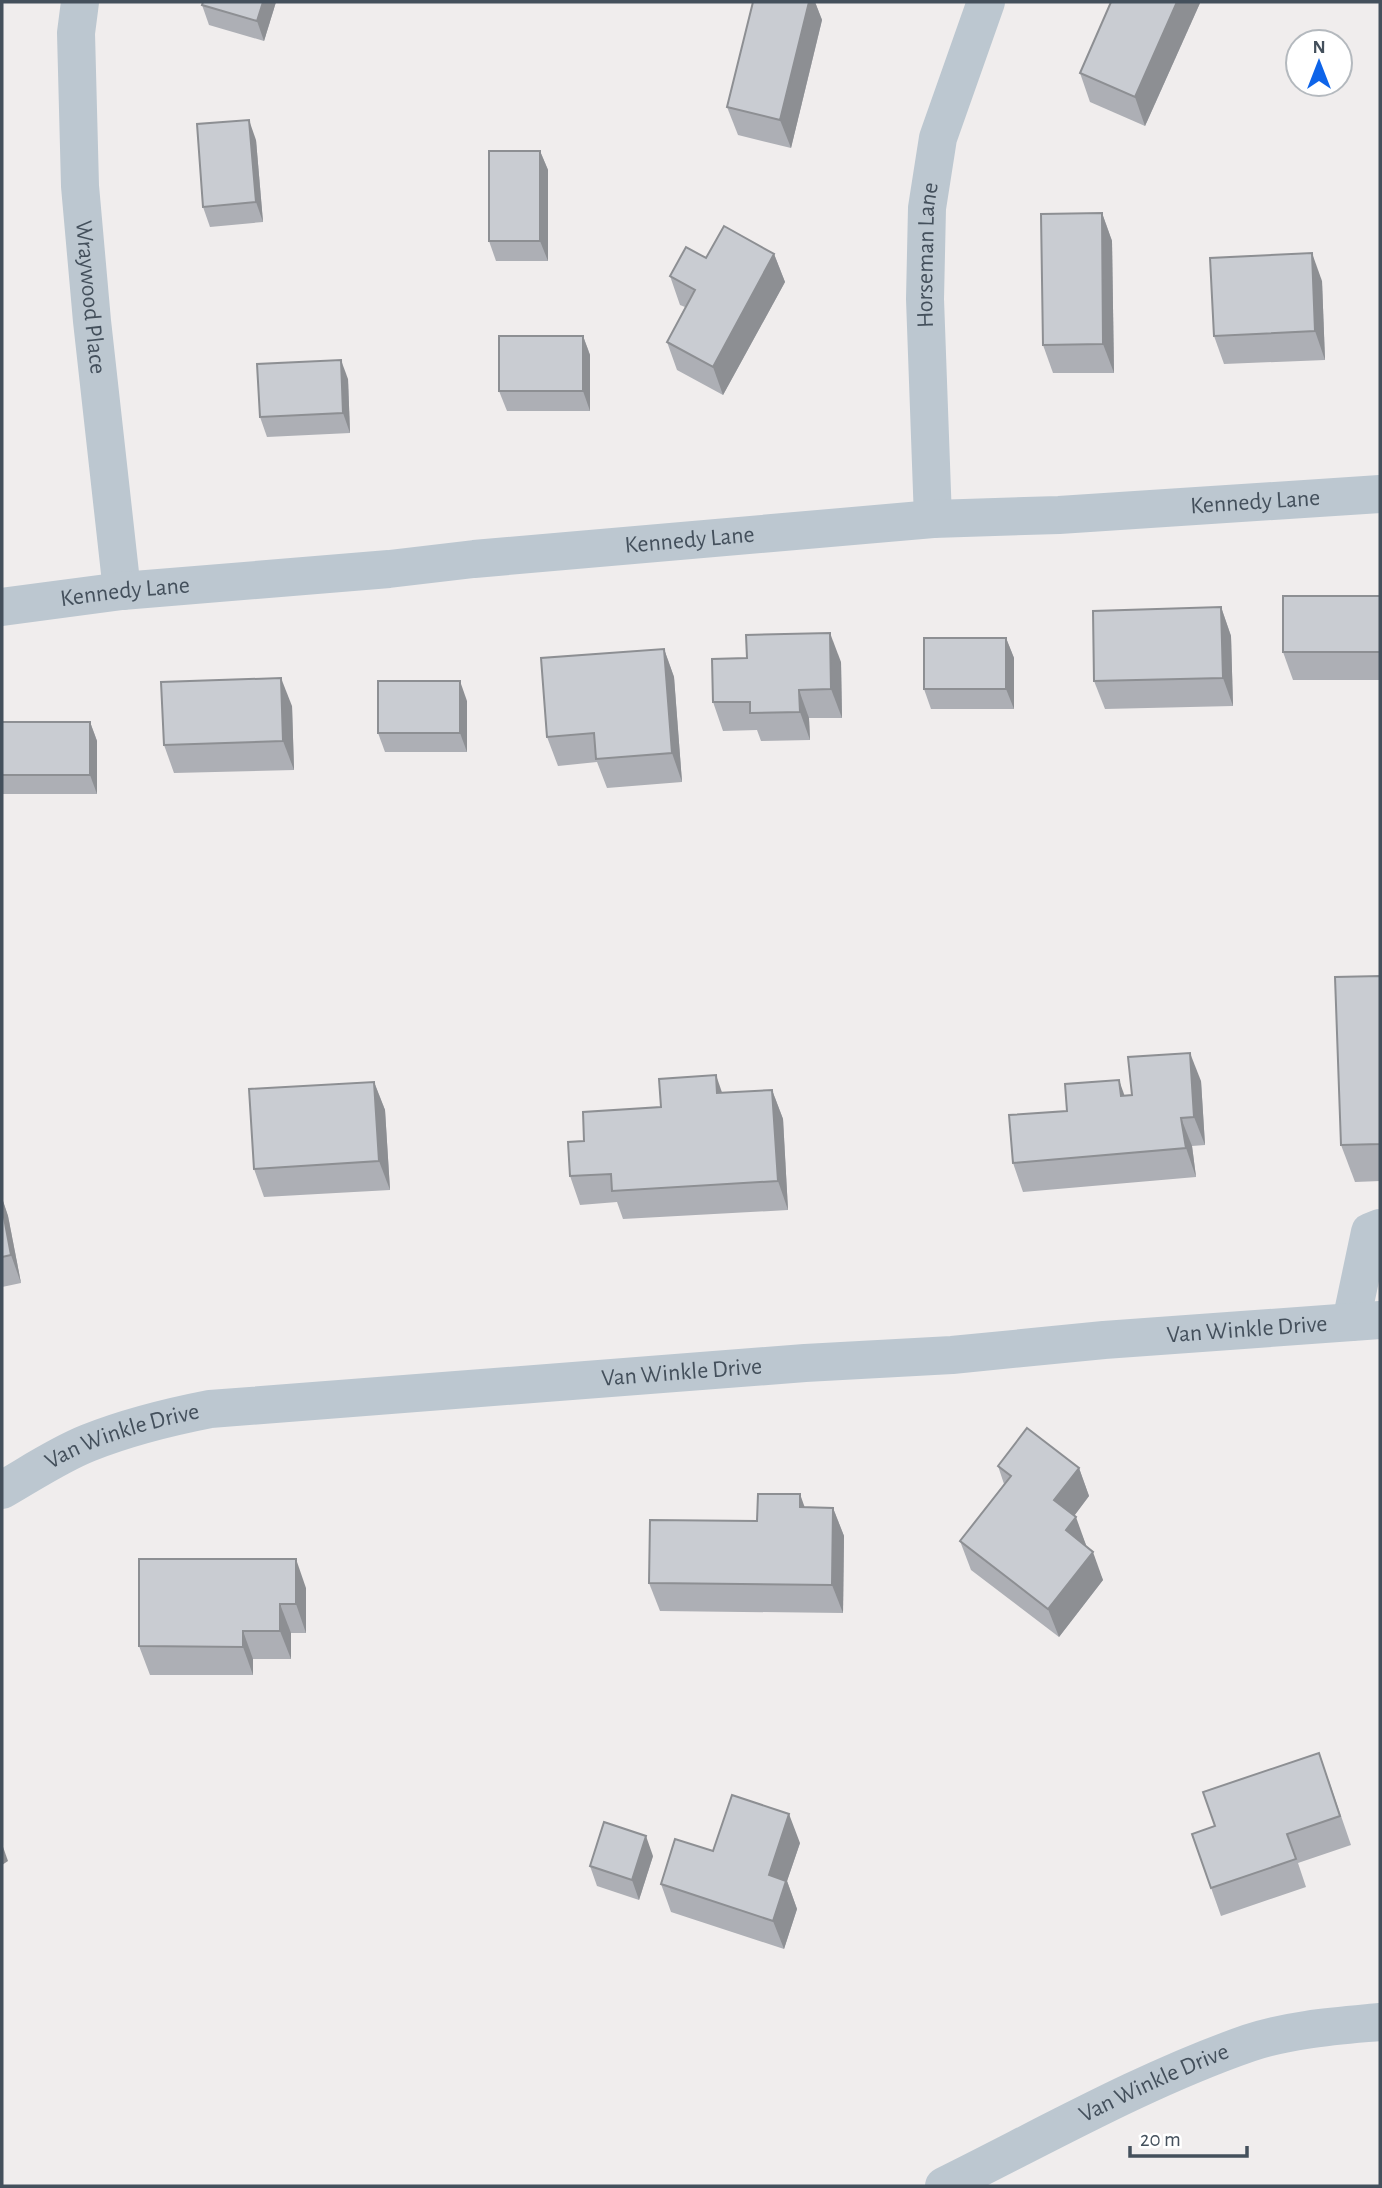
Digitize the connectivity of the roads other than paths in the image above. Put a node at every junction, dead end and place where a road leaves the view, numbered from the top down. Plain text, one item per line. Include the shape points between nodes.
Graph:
1 (80, 2) edge
2 (986, 2) edge
3 (1380, 494) edge
4 (933, 519) junction
5 (122, 591) junction
6 (2, 607) edge
7 (1380, 1228) edge
8 (1365, 1321) edge
9 (2, 1490) edge
10 (1380, 2022) edge
11 (944, 2186) edge

1 - 5 street, Wraywood Place via 76,33 80,186
2 - 4 street, Horseman Lane via 938,138 927,208 925,299
3 - 4 street, Kennedy Lane via 1059,516
4 - 5 street, Kennedy Lane
5 - 6 street, Kennedy Lane
7 - 8 street via 1370,1232
8 - 9 street, Van Winkle Drive via 210,1409 159,1419 88,1443
10 - 11 street, Van Winkle Drive via 1315,2028 1250,2042 1147,2085

